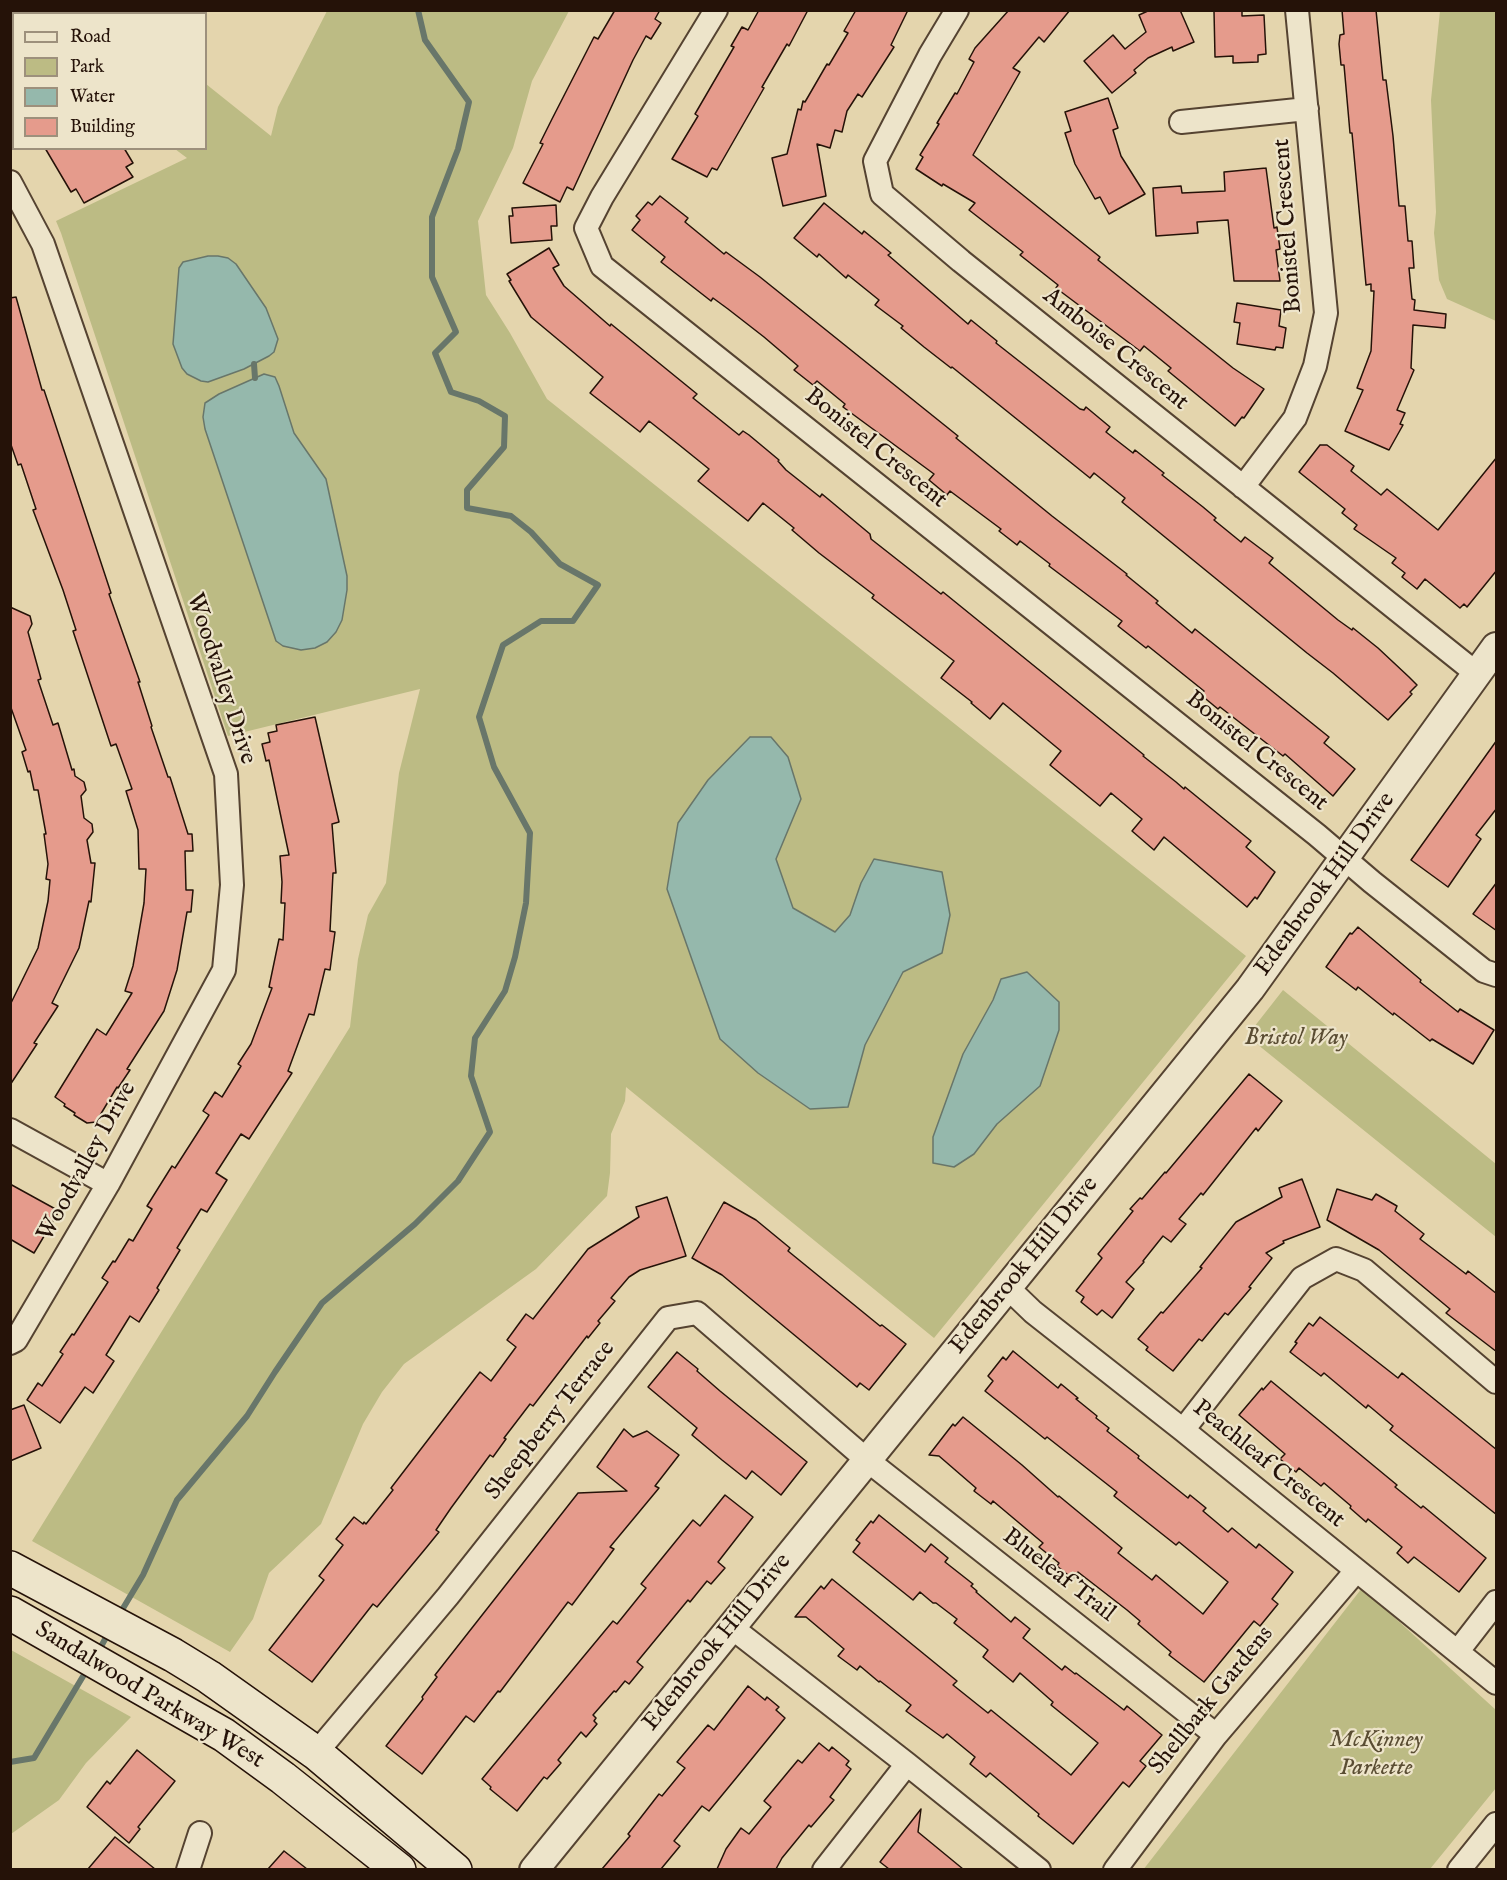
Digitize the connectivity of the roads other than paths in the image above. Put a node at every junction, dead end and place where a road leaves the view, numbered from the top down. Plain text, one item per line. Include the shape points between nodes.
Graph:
1 (716, 10) edge
2 (957, 10) edge
3 (1297, 10) edge
4 (1307, 109) junction
5 (1181, 122) dead end
6 (10, 182) edge
7 (1243, 487) junction
8 (1497, 647) edge
9 (1476, 673) junction
10 (1345, 859) junction
11 (1497, 975) edge
12 (10, 1130) edge
13 (108, 1184) junction
14 (1007, 1287) junction
15 (10, 1343) edge
16 (1497, 1382) edge
17 (1183, 1430) junction
18 (867, 1460) junction
19 (16, 1571) edge
20 (1356, 1571) junction
21 (1497, 1602) edge
22 (10, 1613) edge
23 (731, 1628) junction
24 (1458, 1651) junction
25 (1497, 1683) edge
26 (1216, 1735) junction
27 (316, 1754) junction
28 (907, 1764) junction
29 (1497, 1824) edge
30 (200, 1833) dead end
31 (188, 1869) edge
32 (399, 1869) edge
33 (454, 1869) edge
34 (534, 1869) edge
35 (824, 1869) edge
36 (1039, 1869) edge
37 (1115, 1869) edge
38 (1459, 1869) edge

1 - 10 street, Bonistel Crescent via 586,228 602,266
2 - 7 street, Amboise Crescent via 875,161 882,194
3 - 4 street, Bonistel Crescent
4 - 5 street
4 - 7 street, Bonistel Crescent via 1326,313 1315,366 1295,418
6 - 13 street, Woodvalley Drive via 43,243 226,774 232,885 224,970
7 - 9 street, Amboise Crescent
8 - 9 street, Edenbrook Hill Drive
9 - 10 street, Edenbrook Hill Drive
10 - 11 street via 1484,971
10 - 14 street, Edenbrook Hill Drive via 1250,989
12 - 13 street
13 - 15 street, Woodvalley Drive via 16,1341
14 - 17 street, Peachleaf Crescent via 1033,1312
14 - 18 street, Edenbrook Hill Drive
16 - 17 street via 1364,1270 1336,1259 1302,1278
17 - 20 street, Peachleaf Crescent
18 - 23 street, Edenbrook Hill Drive
18 - 26 street, Blueleaf Trail
18 - 27 street, Sheepberry Terrace via 697,1313 668,1318 448,1596
19 - 27 main road, Sandalwood Parkway West via 173,1655
20 - 24 street, Peachleaf Crescent
20 - 26 street, Shellbark Gardens
21 - 24 street
22 - 32 main road, Sandalwood Parkway West via 224,1735
23 - 28 street
23 - 34 street, Edenbrook Hill Drive
24 - 25 street, Peachleaf Crescent
26 - 37 street, Shellbark Gardens
27 - 33 main road, Sandalwood Parkway West
28 - 35 street
28 - 36 street
29 - 38 street
30 - 31 street

